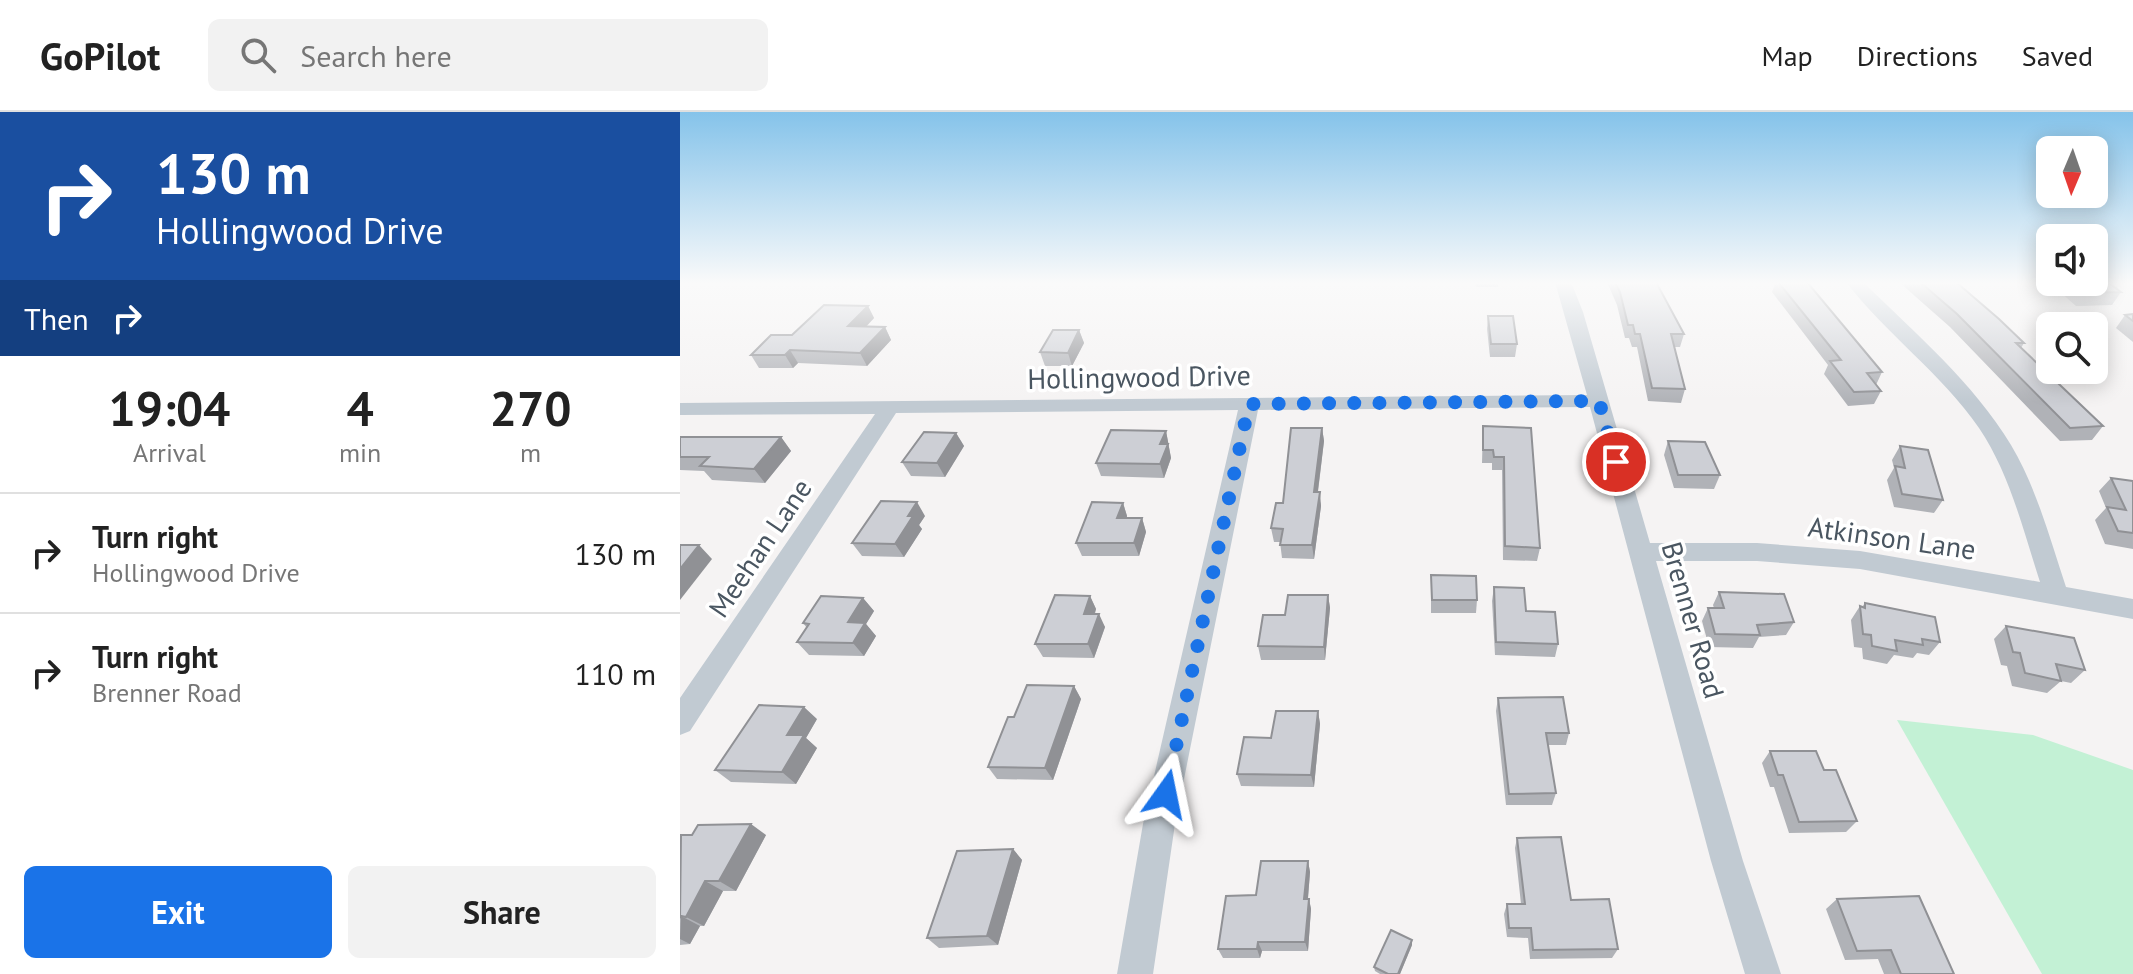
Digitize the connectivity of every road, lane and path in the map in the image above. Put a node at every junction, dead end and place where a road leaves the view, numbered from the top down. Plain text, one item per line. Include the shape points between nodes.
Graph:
1 (1575, 322) edge
2 (1893, 322) edge
3 (1599, 401) junction
4 (1249, 404) junction
5 (890, 407) junction
6 (680, 409) edge
7 (1641, 552) junction
8 (2056, 594) junction
9 (2133, 609) edge
10 (680, 722) edge
11 (1135, 974) edge
12 (1763, 974) edge

1 - 3 street, Brenner Road
2 - 8 street via 1967,400 1999,443
3 - 4 street, Hollingwood Drive
3 - 7 street, Brenner Road
4 - 5 street, Hollingwood Drive
4 - 11 street via 1159,824
5 - 6 street, Hollingwood Drive
5 - 10 street, Meehan Lane
7 - 8 street, Atkinson Lane via 1757,552 1860,560
7 - 12 street, Brenner Road
8 - 9 street, Atkinson Lane

